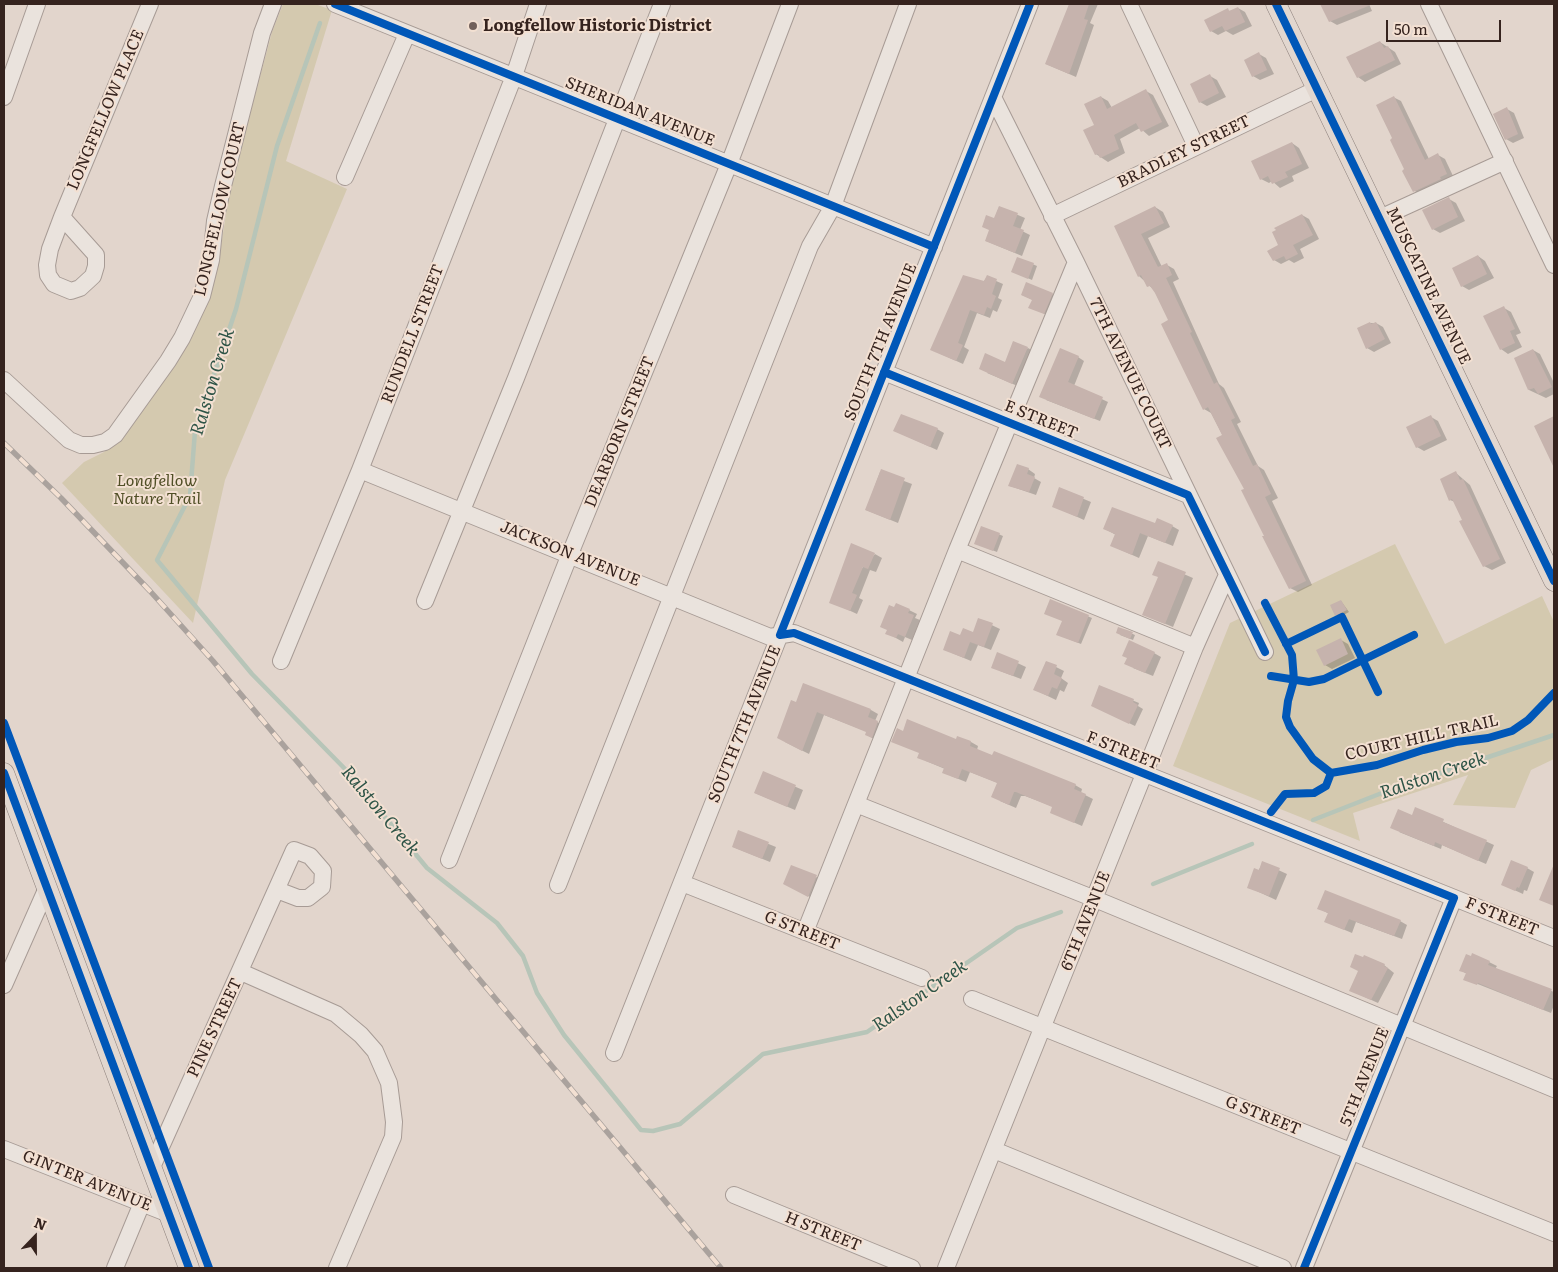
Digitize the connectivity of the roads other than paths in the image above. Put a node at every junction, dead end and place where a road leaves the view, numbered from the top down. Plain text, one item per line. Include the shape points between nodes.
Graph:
1 (37, 4) edge
2 (150, 4) edge
3 (274, 4) edge
4 (335, 4) edge
5 (538, 4) edge
6 (662, 4) edge
7 (790, 4) edge
8 (908, 4) edge
9 (1030, 4) edge
10 (1129, 4) edge
11 (1276, 4) edge
12 (1429, 4) edge
13 (407, 34) junction
14 (514, 76) junction
15 (1317, 89) junction
16 (4, 97) edge
17 (993, 97) junction
18 (618, 118) junction
19 (1196, 146) junction
20 (1505, 161) junction
21 (729, 164) junction
22 (346, 176) dead end
23 (832, 206) junction
24 (1052, 216) junction
25 (62, 217) dead end
26 (1380, 218) junction
27 (934, 247) junction
28 (1076, 262) junction
29 (1554, 265) edge
30 (884, 372) junction
31 (4, 380) edge
32 (1010, 422) junction
33 (360, 470) junction
34 (1188, 495) junction
35 (462, 510) junction
36 (957, 550) junction
37 (570, 554) junction
38 (1227, 575) junction
39 (1554, 581) edge
40 (673, 597) junction
41 (425, 601) dead end
42 (780, 635) junction
43 (1195, 647) junction
44 (1265, 652) dead end
45 (281, 661) dead end
46 (907, 678) junction
47 (4, 773) edge
48 (1146, 775) junction
49 (856, 804) junction
50 (449, 860) dead end
51 (682, 883) junction
52 (558, 885) dead end
53 (46, 890) junction
54 (277, 890) dead end
55 (1454, 898) junction
56 (1095, 899) junction
57 (805, 932) junction
58 (1554, 938) edge
59 (241, 972) junction
60 (922, 978) dead end
61 (4, 985) edge
62 (972, 998) dead end
63 (1401, 1026) junction
64 (1042, 1028) junction
65 (614, 1053) dead end
66 (1554, 1089) edge
67 (4, 1149) edge
68 (994, 1150) junction
69 (1350, 1152) junction
70 (152, 1167) junction
71 (734, 1195) dead end
72 (142, 1203) junction
73 (169, 1214) junction
74 (1554, 1233) edge
75 (114, 1268) edge
76 (189, 1268) edge
77 (337, 1268) edge
78 (912, 1268) edge
79 (946, 1268) edge
80 (1283, 1268) edge
81 (1304, 1268) edge

1 - 16 street
2 - 25 street, LONGFELLOW PLACE
3 - 31 street, LONGFELLOW COURT via 262,33 222,186 212,260 202,296 182,338 115,435 93,446 69,440
4 - 13 street, SHERIDAN AVENUE
5 - 14 street, RUNDELL STREET
6 - 18 street
7 - 21 street, DEARBORN STREET
8 - 23 street
9 - 17 street, SOUTH 7TH AVENUE
10 - 19 street
11 - 15 main road, MUSCATINE AVENUE
12 - 20 street
13 - 14 street, SHERIDAN AVENUE
13 - 22 street
14 - 18 street, SHERIDAN AVENUE
14 - 33 street, RUNDELL STREET
15 - 19 street, BRADLEY STREET
15 - 26 main road, MUSCATINE AVENUE
17 - 24 street, 7TH AVENUE COURT
17 - 27 street, SOUTH 7TH AVENUE
18 - 21 street, SHERIDAN AVENUE
18 - 35 street
19 - 24 street, BRADLEY STREET
20 - 26 street
20 - 29 street
21 - 23 street, SHERIDAN AVENUE
21 - 37 street, DEARBORN STREET
23 - 27 street, SHERIDAN AVENUE
23 - 40 street via 810,246
24 - 28 street, 7TH AVENUE COURT
26 - 39 main road, MUSCATINE AVENUE
27 - 30 street, SOUTH 7TH AVENUE
28 - 32 street
28 - 34 street, 7TH AVENUE COURT
30 - 32 street, E STREET
30 - 42 street, SOUTH 7TH AVENUE
32 - 34 street, E STREET
32 - 36 street
33 - 35 street, JACKSON AVENUE
33 - 45 street, RUNDELL STREET
34 - 38 street, 7TH AVENUE COURT
35 - 37 street, JACKSON AVENUE
35 - 41 street
36 - 43 street
36 - 46 street
37 - 40 street, JACKSON AVENUE
37 - 50 street, DEARBORN STREET
38 - 43 street, 6TH AVENUE
38 - 44 street, 7TH AVENUE COURT
40 - 42 street, JACKSON AVENUE via 770,637
40 - 52 street
42 - 46 street, F STREET via 794,633
42 - 51 street, SOUTH 7TH AVENUE
43 - 48 street, 6TH AVENUE
46 - 48 street, F STREET
46 - 49 street
47 - 53 main road
48 - 55 street, F STREET
48 - 56 street, 6TH AVENUE
49 - 56 street
49 - 57 street
51 - 57 street, G STREET
51 - 65 street, SOUTH 7TH AVENUE
53 - 61 street
53 - 70 main road
54 - 59 street, PINE STREET
55 - 58 street, F STREET
55 - 63 street, 5TH AVENUE
56 - 63 street
56 - 64 street, 6TH AVENUE
57 - 60 street, G STREET
59 - 70 street, PINE STREET
59 - 77 street via 336,1014 375,1051 389,1082 393,1137
62 - 64 street, G STREET
63 - 66 street
63 - 69 street, 5TH AVENUE
64 - 68 street, 6TH AVENUE
64 - 69 street, G STREET
67 - 72 street, GINTER AVENUE
68 - 79 street, 6TH AVENUE
68 - 80 street
69 - 74 street, G STREET
69 - 81 street, 5TH AVENUE
70 - 73 main road
71 - 78 street, H STREET
72 - 73 street, GINTER AVENUE
72 - 75 street
73 - 76 main road

